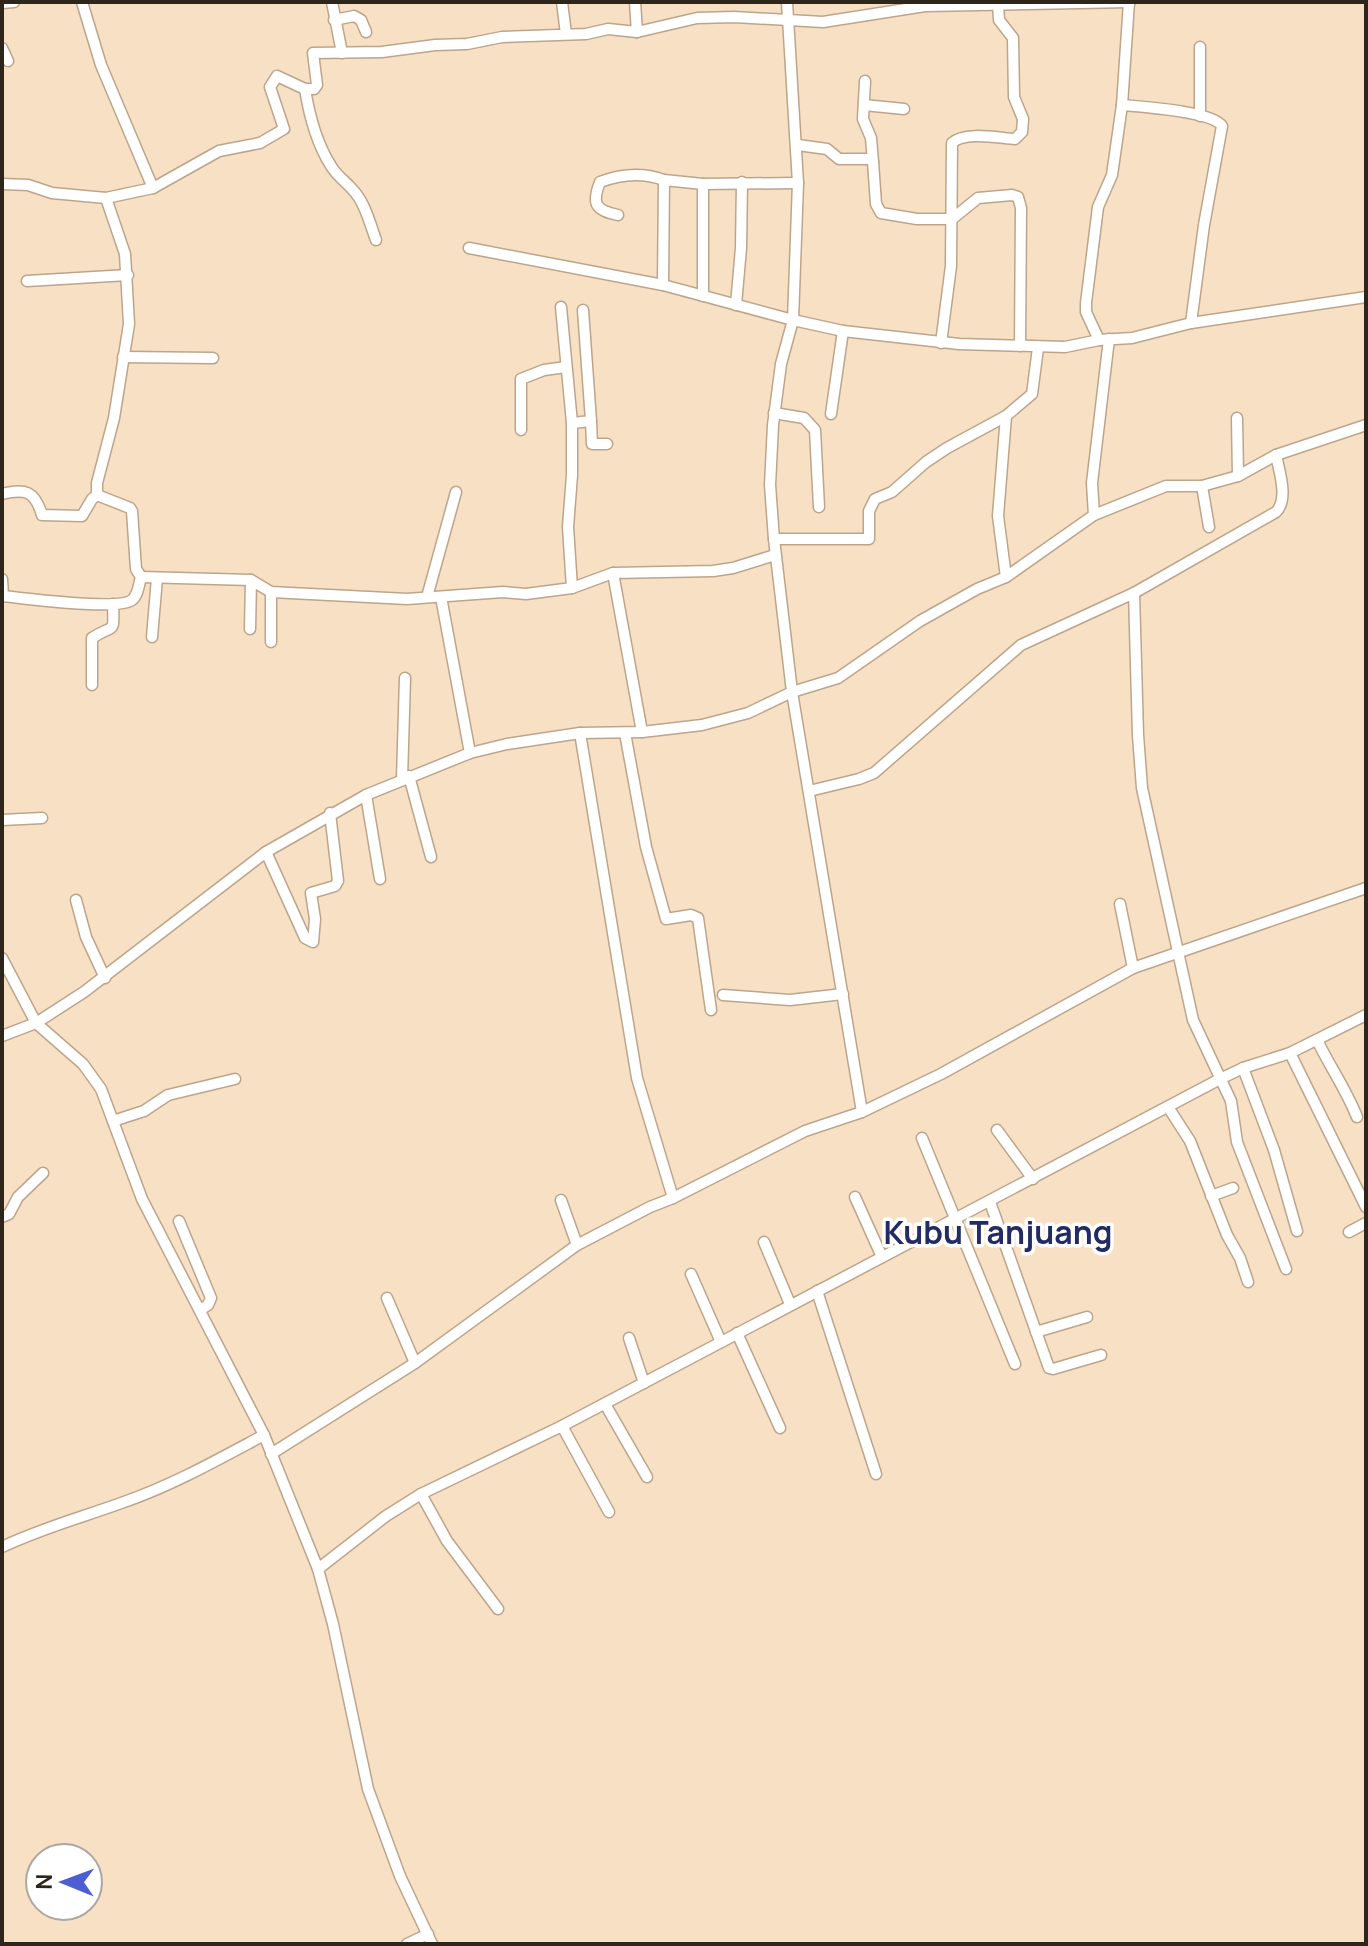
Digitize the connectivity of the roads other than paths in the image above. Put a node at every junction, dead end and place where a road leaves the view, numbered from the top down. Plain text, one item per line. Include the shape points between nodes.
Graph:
1 (14, 2) edge
2 (82, 2) edge
3 (332, 2) edge
4 (562, 2) edge
5 (635, 2) edge
6 (733, 2) edge
7 (787, 2) edge
8 (1017, 2) edge
9 (1130, 2) edge
10 (2, 3) edge
11 (938, 4) edge
12 (998, 4) junction
13 (734, 17) junction
14 (788, 19) junction
15 (334, 20) junction
16 (366, 32) dead end
17 (637, 32) junction
18 (566, 34) junction
19 (1200, 47) dead end
20 (2, 48) edge
21 (342, 53) junction
22 (8, 61) dead end
23 (865, 81) dead end
24 (305, 89) junction
25 (864, 105) junction
26 (1122, 105) junction
27 (904, 109) dead end
28 (1200, 116) junction
29 (798, 145) junction
30 (873, 162) junction
31 (664, 180) junction
32 (742, 182) junction
33 (798, 183) junction
34 (2, 184) edge
35 (703, 184) junction
36 (153, 188) junction
37 (106, 198) junction
38 (618, 215) dead end
39 (952, 219) junction
40 (376, 240) dead end
41 (469, 248) dead end
42 (128, 275) junction
43 (27, 281) dead end
44 (663, 285) junction
45 (703, 296) junction
46 (1366, 297) edge
47 (736, 305) junction
48 (561, 307) dead end
49 (583, 310) dead end
50 (793, 320) junction
51 (1191, 323) junction
52 (843, 331) junction
53 (1104, 339) junction
54 (941, 343) junction
55 (1020, 346) junction
56 (1038, 348) junction
57 (123, 357) junction
58 (213, 358) dead end
59 (566, 367) junction
60 (774, 413) junction
61 (831, 414) dead end
62 (1006, 416) junction
63 (1237, 418) dead end
64 (591, 421) junction
65 (572, 423) junction
66 (1366, 425) edge
67 (521, 430) dead end
68 (607, 444) dead end
69 (1276, 455) junction
70 (1238, 476) junction
71 (1202, 486) junction
72 (456, 492) dead end
73 (2, 494) edge
74 (97, 495) junction
75 (819, 507) dead end
76 (1094, 515) junction
77 (1209, 527) dead end
78 (774, 539) junction
79 (775, 555) junction
80 (613, 573) junction
81 (141, 577) junction
82 (1006, 577) junction
83 (157, 578) junction
84 (2, 579) edge
85 (251, 580) junction
86 (572, 588) junction
87 (271, 592) junction
88 (1134, 593) junction
89 (2, 596) edge
90 (427, 597) junction
91 (441, 597) junction
92 (113, 604) junction
93 (250, 629) dead end
94 (152, 637) dead end
95 (271, 642) dead end
96 (405, 678) dead end
97 (92, 685) dead end
98 (792, 692) junction
99 (642, 732) junction
100 (580, 733) junction
101 (625, 733) junction
102 (470, 753) junction
103 (406, 778) junction
104 (809, 791) junction
105 (366, 795) junction
106 (330, 813) junction
107 (42, 818) dead end
108 (2, 820) edge
109 (266, 852) junction
110 (431, 857) dead end
111 (380, 879) dead end
112 (1366, 888) edge
113 (76, 900) dead end
114 (1120, 904) dead end
115 (1179, 950) junction
116 (2, 958) edge
117 (1133, 968) junction
118 (105, 978) junction
119 (843, 994) junction
120 (723, 995) dead end
121 (711, 1010) dead end
122 (1366, 1015) edge
123 (36, 1023) junction
124 (2, 1036) edge
125 (1317, 1040) junction
126 (1290, 1053) junction
127 (1243, 1068) junction
128 (235, 1079) dead end
129 (1220, 1079) junction
130 (1168, 1107) junction
131 (862, 1112) junction
132 (1357, 1117) dead end
133 (113, 1121) junction
134 (997, 1130) dead end
135 (922, 1138) dead end
136 (43, 1173) dead end
137 (1033, 1179) junction
138 (1233, 1188) dead end
139 (1211, 1196) junction
140 (855, 1197) dead end
141 (673, 1198) junction
142 (561, 1200) dead end
143 (990, 1202) junction
144 (1366, 1207) edge
145 (2, 1217) edge
146 (955, 1220) junction
147 (179, 1221) dead end
148 (1366, 1223) edge
149 (1297, 1231) dead end
150 (1349, 1232) dead end
151 (764, 1242) dead end
152 (577, 1245) junction
153 (882, 1257) junction
154 (1286, 1269) dead end
155 (691, 1274) dead end
156 (1248, 1282) dead end
157 (817, 1291) junction
158 (387, 1298) dead end
159 (790, 1304) junction
160 (200, 1310) junction
161 (1087, 1317) dead end
162 (1036, 1332) junction
163 (737, 1333) junction
164 (629, 1338) dead end
165 (721, 1342) junction
166 (1101, 1355) dead end
167 (415, 1363) junction
168 (1015, 1364) dead end
169 (644, 1383) junction
170 (605, 1404) junction
171 (562, 1426) junction
172 (780, 1428) dead end
173 (264, 1435) junction
174 (271, 1454) junction
175 (876, 1474) dead end
176 (647, 1477) dead end
177 (421, 1494) junction
178 (609, 1512) dead end
179 (2, 1547) edge
180 (318, 1569) junction
181 (498, 1609) dead end
182 (430, 1939) edge
183 (407, 1944) edge

1 - 10 street
2 - 36 street via 101,65
3 - 15 street
4 - 18 street
5 - 17 street
6 - 13 street
7 - 14 street
8 - 9 street
8 - 12 street
9 - 26 street
11 - 12 street
11 - 14 street via 823,22
12 - 39 street via 999,20 1013,38 1014,97 1022,132 1015,139 954,140
13 - 14 street
13 - 17 street via 697,18
14 - 29 street
15 - 16 street via 354,16
15 - 21 street
17 - 18 street
18 - 21 street
19 - 28 street
20 - 22 street
21 - 24 street via 313,53 317,85
23 - 25 street
24 - 36 street via 277,76 270,87 284,129 260,143 219,151
24 - 40 street via 329,164 353,190
25 - 27 street
25 - 30 street
26 - 28 street
26 - 53 street via 1112,175 1098,207 1086,303 1086,312
28 - 51 street via 1217,119 1222,126
29 - 30 street via 821,147 839,159
29 - 33 street
30 - 39 street via 881,213
31 - 35 street
31 - 38 street via 620,175 600,182 596,204
31 - 44 street
32 - 33 street
32 - 35 street
32 - 47 street
33 - 50 street
34 - 37 street
35 - 45 street
36 - 37 street
37 - 42 street
39 - 54 street
39 - 55 street via 978,198 1012,195 1021,202
41 - 44 street
42 - 43 street
42 - 57 street
44 - 45 street
45 - 47 street
46 - 51 street
47 - 50 street
48 - 59 street
49 - 64 street
50 - 52 street
50 - 60 street
51 - 53 street via 1132,338
52 - 54 street
52 - 61 street
53 - 56 street
53 - 76 street
54 - 55 street
55 - 56 street
56 - 62 street via 1032,394
57 - 58 street
57 - 74 street
59 - 65 street
59 - 67 street via 521,379
60 - 75 street via 804,418 815,430
60 - 78 street
62 - 78 street via 947,448 892,492 875,499 869,511 869,539
62 - 82 street via 998,516
63 - 70 street
64 - 65 street
64 - 68 street via 592,444
65 - 86 street
66 - 69 street
69 - 70 street
69 - 88 street via 1281,507
70 - 71 street
71 - 76 street via 1166,486
71 - 77 street
72 - 90 street
73 - 74 street via 19,489 39,504 42,515 65,517 82,516
74 - 81 street via 130,508
76 - 82 street
78 - 79 street
79 - 80 street via 713,571
79 - 98 street
80 - 86 street
80 - 99 street
81 - 83 street
81 - 92 street via 132,601
82 - 98 street via 920,621 838,678
83 - 85 street
83 - 94 street
84 - 89 street
85 - 87 street
85 - 93 street
86 - 91 street
87 - 90 street
87 - 95 street
88 - 104 street via 1021,645 874,773
88 - 115 street via 1142,788
89 - 92 street
90 - 91 street
91 - 102 street
92 - 97 street via 110,631 92,638
96 - 103 street
98 - 99 street via 748,713
98 - 104 street
99 - 101 street
100 - 101 street
100 - 102 street
100 - 141 street via 637,1078
101 - 121 street via 660,902 666,919 698,918
102 - 103 street
103 - 105 street
103 - 110 street
104 - 119 street
105 - 106 street
105 - 111 street
106 - 109 street
106 - 109 street via 338,881 311,893 313,942 305,938
107 - 108 street
109 - 118 street
112 - 115 street
113 - 118 street
114 - 117 street
115 - 117 street
115 - 129 street via 1193,1020
116 - 123 street
117 - 131 street
118 - 123 street
119 - 120 street via 790,1000
119 - 131 street
122 - 125 street
123 - 124 street
123 - 133 street via 94,1076
125 - 126 street
125 - 132 street
126 - 127 street
126 - 144 street
127 - 129 street
127 - 149 street via 1282,1172
128 - 133 street via 168,1095 144,1111
129 - 130 street
129 - 154 street via 1231,1101 1237,1142
130 - 137 street
130 - 139 street via 1190,1141
131 - 141 street via 805,1131
133 - 160 street via 142,1199
134 - 137 street
135 - 146 street
136 - 145 street
137 - 143 street
138 - 139 street
139 - 156 street
140 - 153 street
141 - 152 street
142 - 152 street
143 - 146 street
143 - 162 street
146 - 153 street
146 - 168 street
147 - 160 street via 211,1298
148 - 150 street
151 - 159 street
152 - 167 street
153 - 157 street
155 - 165 street
157 - 159 street
157 - 175 street
158 - 167 street
159 - 163 street
160 - 173 street
161 - 162 street
162 - 166 street via 1049,1368
163 - 165 street
163 - 172 street
164 - 169 street
165 - 169 street
167 - 174 street
169 - 170 street
170 - 171 street
170 - 176 street
171 - 177 street
171 - 178 street
173 - 174 street
173 - 179 street via 126,1502
174 - 180 street
177 - 180 street
177 - 181 street via 447,1541
180 - 182 street via 368,1789
182 - 183 street

